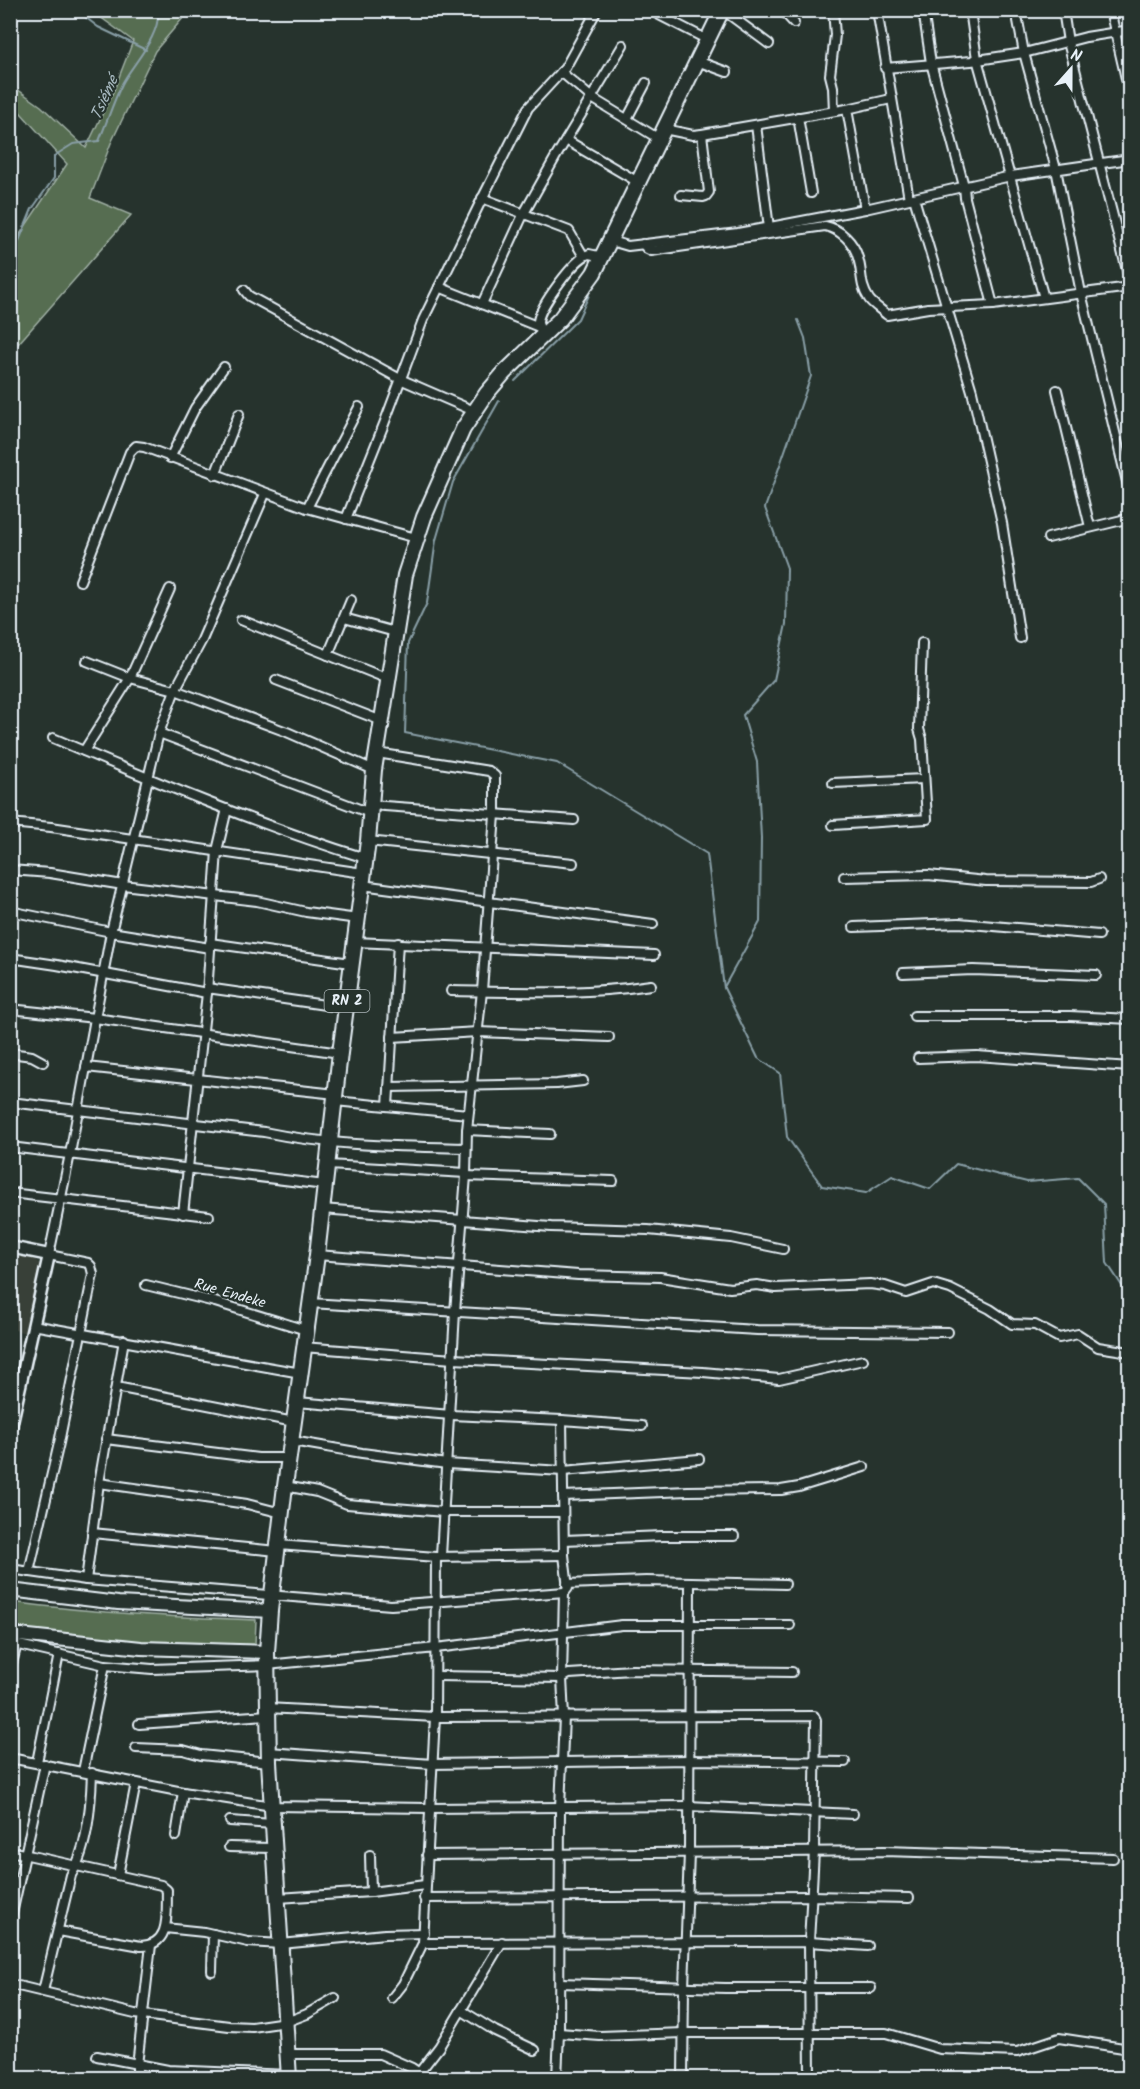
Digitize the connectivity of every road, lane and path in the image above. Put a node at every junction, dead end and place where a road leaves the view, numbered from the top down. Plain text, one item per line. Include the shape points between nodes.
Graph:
1 (597, 10) edge
2 (722, 10) edge
3 (782, 10) edge
4 (833, 10) edge
5 (877, 10) edge
6 (922, 10) edge
7 (970, 10) edge
8 (1016, 10) edge
9 (1063, 10) edge
10 (1110, 10) edge
11 (657, 14) dead end
12 (794, 23) dead end
13 (1130, 30) edge
14 (1114, 32) junction
15 (708, 40) junction
16 (1068, 42) junction
17 (769, 44) dead end
18 (624, 45) dead end
19 (1024, 53) junction
20 (977, 59) junction
21 (697, 61) junction
22 (931, 63) junction
23 (885, 68) junction
24 (561, 72) junction
25 (727, 72) dead end
26 (646, 83) dead end
27 (1130, 96) edge
28 (592, 98) junction
29 (891, 99) junction
30 (847, 109) junction
31 (834, 111) junction
32 (798, 117) junction
33 (627, 119) junction
34 (756, 125) junction
35 (662, 134) junction
36 (702, 134) junction
37 (566, 140) junction
38 (1130, 159) edge
39 (1099, 163) junction
40 (1056, 169) junction
41 (1011, 176) junction
42 (638, 182) junction
43 (964, 186) junction
44 (811, 193) dead end
45 (681, 195) dead end
46 (482, 198) junction
47 (912, 199) junction
48 (865, 209) junction
49 (523, 215) junction
50 (769, 228) junction
51 (738, 236) junction
52 (611, 241) junction
53 (583, 255) junction
54 (603, 257) junction
55 (1130, 282) edge
56 (439, 287) junction
57 (1130, 287) edge
58 (244, 290) dead end
59 (1081, 292) junction
60 (1044, 298) junction
61 (482, 304) junction
62 (993, 305) junction
63 (947, 307) junction
64 (540, 331) junction
65 (224, 367) dead end
66 (400, 379) junction
67 (1057, 390) dead end
68 (359, 407) dead end
69 (474, 411) junction
70 (239, 414) dead end
71 (170, 458) junction
72 (215, 475) junction
73 (265, 494) junction
74 (1130, 494) edge
75 (307, 508) junction
76 (1130, 518) edge
77 (346, 519) junction
78 (1090, 527) junction
79 (416, 538) junction
80 (1048, 538) dead end
81 (80, 581) dead end
82 (170, 589) dead end
83 (351, 600) dead end
84 (344, 618) junction
85 (241, 620) dead end
86 (395, 632) junction
87 (1020, 638) dead end
88 (922, 643) dead end
89 (328, 655) junction
90 (87, 661) dead end
91 (130, 678) junction
92 (388, 679) junction
93 (276, 680) dead end
94 (175, 690) junction
95 (382, 721) junction
96 (159, 734) junction
97 (53, 738) dead end
98 (84, 751) junction
99 (377, 753) junction
100 (374, 770) junction
101 (147, 778) junction
102 (924, 779) junction
103 (833, 783) dead end
104 (227, 809) junction
105 (370, 809) junction
106 (495, 815) junction
107 (574, 820) dead end
108 (10, 823) edge
109 (834, 825) dead end
110 (132, 840) junction
111 (368, 840) junction
112 (217, 851) junction
113 (492, 855) junction
114 (365, 858) junction
115 (573, 864) dead end
116 (10, 870) edge
117 (844, 877) dead end
118 (362, 879) junction
119 (1099, 879) dead end
120 (123, 885) junction
121 (212, 895) junction
122 (488, 902) junction
123 (10, 911) edge
124 (358, 919) junction
125 (653, 924) dead end
126 (854, 927) dead end
127 (111, 932) junction
128 (1099, 934) dead end
129 (354, 942) junction
130 (398, 943) junction
131 (210, 946) junction
132 (485, 946) junction
133 (654, 955) dead end
134 (10, 958) edge
135 (351, 963) junction
136 (903, 973) dead end
137 (104, 974) junction
138 (1096, 975) dead end
139 (651, 984) dead end
140 (207, 990) junction
141 (452, 991) dead end
142 (482, 991) junction
143 (346, 1008) junction
144 (10, 1009) edge
145 (914, 1016) dead end
146 (95, 1018) junction
147 (1130, 1019) edge
148 (478, 1032) junction
149 (202, 1033) junction
150 (392, 1037) junction
151 (609, 1037) dead end
152 (10, 1053) edge
153 (340, 1053) junction
154 (918, 1058) dead end
155 (43, 1062) dead end
156 (1130, 1066) edge
157 (86, 1067) junction
158 (198, 1079) junction
159 (583, 1081) dead end
160 (471, 1085) junction
161 (389, 1087) junction
162 (336, 1097) junction
163 (10, 1102) edge
164 (388, 1106) junction
165 (78, 1110) junction
166 (468, 1114) junction
167 (192, 1123) junction
168 (467, 1130) junction
169 (550, 1134) dead end
170 (331, 1141) junction
171 (10, 1148) edge
172 (466, 1148) junction
173 (70, 1154) junction
174 (328, 1165) junction
175 (187, 1168) junction
176 (466, 1175) junction
177 (613, 1181) dead end
178 (325, 1185) junction
179 (10, 1193) edge
180 (61, 1200) junction
181 (322, 1209) junction
182 (183, 1214) junction
183 (209, 1216) dead end
184 (463, 1219) junction
185 (10, 1247) edge
186 (783, 1249) dead end
187 (49, 1255) junction
188 (317, 1255) junction
189 (459, 1266) junction
190 (146, 1285) dead end
191 (310, 1303) junction
192 (455, 1312) junction
193 (33, 1325) junction
194 (306, 1330) junction
195 (82, 1332) junction
196 (948, 1332) dead end
197 (124, 1340) junction
198 (303, 1347) junction
199 (1130, 1352) edge
200 (453, 1359) junction
201 (863, 1360) dead end
202 (301, 1373) junction
203 (116, 1387) junction
204 (297, 1402) junction
205 (451, 1416) junction
206 (562, 1420) junction
207 (294, 1422) junction
208 (642, 1426) dead end
209 (10, 1431) edge
210 (106, 1439) junction
211 (292, 1441) junction
212 (289, 1458) junction
213 (699, 1459) dead end
214 (447, 1464) junction
215 (864, 1467) dead end
216 (563, 1471) junction
217 (99, 1483) junction
218 (285, 1486) junction
219 (563, 1496) junction
220 (283, 1509) junction
221 (444, 1512) junction
222 (562, 1512) junction
223 (92, 1533) junction
224 (734, 1536) dead end
225 (564, 1540) junction
226 (277, 1548) junction
227 (564, 1555) junction
228 (438, 1557) junction
229 (10, 1569) edge
230 (29, 1572) junction
231 (86, 1580) junction
232 (690, 1581) junction
233 (567, 1584) junction
234 (785, 1584) dead end
235 (10, 1590) edge
236 (564, 1592) junction
237 (436, 1602) junction
238 (271, 1604) junction
239 (690, 1624) junction
240 (790, 1625) dead end
241 (562, 1632) junction
242 (13, 1640) edge
243 (436, 1648) junction
244 (59, 1654) junction
245 (267, 1658) junction
246 (105, 1665) junction
247 (690, 1670) junction
248 (10, 1671) edge
249 (792, 1672) dead end
250 (436, 1676) junction
251 (562, 1678) junction
252 (267, 1711) junction
253 (690, 1716) junction
254 (435, 1717) junction
255 (564, 1717) junction
256 (139, 1724) dead end
257 (136, 1748) dead end
258 (269, 1757) junction
259 (10, 1758) edge
260 (688, 1760) junction
261 (562, 1762) junction
262 (814, 1762) junction
263 (845, 1762) dead end
264 (41, 1763) junction
265 (432, 1764) junction
266 (83, 1771) junction
267 (92, 1773) junction
268 (136, 1783) junction
269 (183, 1792) junction
270 (273, 1806) junction
271 (688, 1806) junction
272 (560, 1807) junction
273 (430, 1808) junction
274 (814, 1812) junction
275 (853, 1814) dead end
276 (230, 1821) dead end
277 (273, 1824) junction
278 (176, 1836) dead end
279 (229, 1847) dead end
280 (274, 1848) junction
281 (10, 1851) edge
282 (814, 1851) junction
283 (560, 1853) junction
284 (689, 1853) junction
285 (27, 1854) junction
286 (370, 1855) dead end
287 (427, 1855) junction
288 (1113, 1858) dead end
289 (77, 1865) junction
290 (118, 1875) junction
291 (425, 1885) junction
292 (371, 1892) junction
293 (688, 1896) junction
294 (811, 1896) junction
295 (278, 1898) junction
296 (424, 1898) junction
297 (559, 1898) junction
298 (909, 1898) dead end
299 (10, 1923) edge
300 (165, 1928) junction
301 (58, 1931) junction
302 (424, 1933) junction
303 (213, 1934) junction
304 (423, 1942) junction
305 (502, 1942) junction
306 (559, 1942) junction
307 (686, 1942) junction
308 (809, 1942) junction
309 (281, 1944) junction
310 (151, 1945) junction
311 (868, 1946) dead end
312 (212, 1971) dead end
313 (560, 1983) junction
314 (10, 1984) edge
315 (684, 1987) junction
316 (810, 1987) junction
317 (871, 1988) dead end
318 (43, 1990) junction
319 (335, 1998) dead end
320 (392, 1998) dead end
321 (461, 2010) junction
322 (143, 2016) junction
323 (286, 2022) junction
324 (684, 2032) junction
325 (559, 2033) junction
326 (809, 2033) junction
327 (1130, 2049) edge
328 (535, 2050) dead end
329 (288, 2054) junction
330 (97, 2056) dead end
331 (137, 2064) junction
332 (417, 2076) edge
333 (289, 2077) edge
334 (810, 2078) edge
335 (876, 2078) edge
336 (137, 2079) edge
337 (427, 2079) edge
338 (501, 2079) edge
339 (548, 2079) edge
340 (557, 2079) edge
341 (683, 2079) edge
342 (790, 2079) edge

1 - 24 street
2 - 15 highway, RN 2
2 - 17 street
3 - 12 street
4 - 31 street via 835,35 830,75
5 - 23 street
6 - 22 street
7 - 20 street
8 - 19 street
9 - 16 street
10 - 14 street
11 - 15 street
13 - 14 street
14 - 16 street
14 - 27 street
15 - 21 highway, RN 2
16 - 19 street
16 - 39 street
18 - 28 street
19 - 20 street
19 - 40 street
20 - 22 street
20 - 41 street
21 - 25 street
21 - 35 highway, RN 2
22 - 23 street
22 - 43 street
23 - 29 street
24 - 28 street
24 - 46 street via 533,100
26 - 33 street
28 - 33 street
28 - 37 street
29 - 30 street
29 - 47 street
30 - 31 street
30 - 48 street
31 - 32 street
32 - 34 street
32 - 44 street
33 - 35 street
34 - 36 street
34 - 50 street
35 - 36 street
35 - 42 highway, RN 2
36 - 45 street via 709,192 703,197
37 - 42 street
37 - 49 street
38 - 39 street
39 - 40 street
39 - 55 street
40 - 41 street
40 - 59 street
41 - 43 street
41 - 60 street
42 - 52 highway, RN 2
43 - 47 street
43 - 62 street
46 - 49 street
46 - 56 street
47 - 48 street
47 - 63 street
48 - 50 street
49 - 53 street via 569,231
49 - 61 street
50 - 51 street
51 - 52 street via 651,251 643,244 628,246
51 - 63 street via 835,228 846,237 858,257 860,278 870,301 887,315
52 - 54 highway, RN 2
53 - 54 street
53 - 64 street via 546,303 540,315
54 - 64 highway, RN 2 via 560,319
56 - 61 street
56 - 66 street
57 - 59 street
58 - 66 street via 258,302
59 - 60 street
59 - 74 street
60 - 62 street
61 - 64 street
62 - 63 street
63 - 87 street via 972,391 1002,523
64 - 69 highway, RN 2
65 - 71 street via 195,408
66 - 69 street
66 - 77 street
67 - 78 street
68 - 75 street
69 - 79 highway, RN 2 via 434,491
70 - 72 street
71 - 72 street
71 - 81 street via 140,446 133,448
72 - 73 street
73 - 75 street
73 - 94 street via 202,640
75 - 77 street
76 - 78 street
77 - 79 street
78 - 80 street
79 - 86 highway, RN 2
82 - 91 street
83 - 84 street
84 - 86 street
84 - 89 street
85 - 89 street
86 - 92 highway, RN 2
88 - 102 street via 920,729
89 - 92 street
90 - 91 street
91 - 94 street
91 - 98 street
92 - 95 highway, RN 2
93 - 95 street
94 - 96 street
94 - 100 street
95 - 99 highway, RN 2
96 - 101 street
96 - 105 street
97 - 98 street
98 - 101 street
99 - 100 highway, RN 2
99 - 106 street via 489,771 495,776
100 - 105 highway, RN 2
101 - 104 street
101 - 110 street
102 - 103 street
102 - 109 street via 927,819
104 - 112 street
104 - 114 street via 296,837
105 - 106 street
105 - 111 highway, RN 2
106 - 107 street
106 - 113 street
108 - 110 street
110 - 112 street
110 - 120 street
111 - 113 street
111 - 114 highway, RN 2
112 - 118 street
112 - 121 street
113 - 115 street
113 - 122 street
114 - 118 highway, RN 2
116 - 120 street
117 - 119 street via 928,875 986,881 1091,882
118 - 122 street
118 - 124 highway, RN 2
120 - 121 street
120 - 127 street
121 - 124 street
121 - 131 street
122 - 125 street
122 - 132 street
123 - 127 street
124 - 129 highway, RN 2
126 - 128 street via 959,923
127 - 131 street
127 - 137 street
129 - 130 street
129 - 135 highway, RN 2
130 - 132 street
130 - 150 street
131 - 135 street
131 - 140 street
132 - 133 street
132 - 142 street
134 - 137 street
135 - 143 highway, RN 2
136 - 138 street via 973,970
137 - 140 street
137 - 146 street
139 - 142 street via 619,990
140 - 143 street
140 - 149 street
141 - 142 street
142 - 148 street
143 - 153 highway, RN 2
144 - 146 street
145 - 147 street
146 - 149 street
146 - 157 street
148 - 150 street
148 - 151 street
148 - 160 street
149 - 153 street
149 - 158 street
150 - 161 street
152 - 155 street
153 - 162 highway, RN 2
154 - 156 street via 977,1056
157 - 158 street
157 - 165 street
158 - 162 street
158 - 167 street
159 - 160 street
160 - 161 street
160 - 166 street
161 - 164 street
162 - 164 street
162 - 170 highway, RN 2
163 - 165 street
164 - 166 street
165 - 167 street
165 - 173 street
166 - 168 street
167 - 170 street
167 - 175 street
168 - 169 street
168 - 172 street
170 - 172 street
170 - 174 highway, RN 2
171 - 173 street
172 - 176 street
173 - 175 street
173 - 180 street
174 - 176 street
174 - 178 highway, RN 2
175 - 178 street
175 - 182 street
176 - 177 street
176 - 184 street
178 - 181 highway, RN 2
179 - 180 street
180 - 182 street
180 - 187 street
181 - 184 street
181 - 188 highway, RN 2
182 - 183 street
184 - 186 street via 648,1230 731,1238
184 - 189 street
185 - 187 street
187 - 193 street
187 - 195 street via 83,1262 93,1270
188 - 189 street
188 - 191 highway, RN 2
189 - 192 street
189 - 199 street via 660,1277 733,1288 870,1284 906,1293 933,1284 950,1289 1012,1324 1035,1325 1059,1338 1078,1334 1098,1347
190 - 194 street, Rue Endeke
191 - 192 street
191 - 194 highway, RN 2
192 - 196 street via 756,1330
192 - 200 street
193 - 195 street
193 - 209 street
194 - 198 highway, RN 2
195 - 197 street
195 - 230 street
197 - 202 street
197 - 203 street
198 - 200 street
198 - 202 highway, RN 2
200 - 201 street via 779,1379
200 - 205 street
202 - 204 highway, RN 2
203 - 207 street
203 - 210 street
204 - 205 street
204 - 207 highway, RN 2
205 - 206 street
205 - 214 street
206 - 208 street
206 - 216 street
207 - 211 highway, RN 2
210 - 212 street via 258,1458
210 - 217 street
211 - 212 highway, RN 2
211 - 214 street
212 - 218 highway, RN 2
213 - 216 street
214 - 216 street
214 - 221 street
215 - 219 street via 781,1490
216 - 219 street
217 - 220 street via 274,1511
217 - 223 street
218 - 220 highway, RN 2
218 - 221 street via 317,1492 347,1504
219 - 222 street
220 - 226 highway, RN 2
221 - 222 street
221 - 228 street
222 - 225 street
223 - 226 street
223 - 231 street
224 - 225 street
225 - 227 street
226 - 228 street
226 - 238 highway, RN 2
227 - 228 street
227 - 233 street
228 - 237 street
229 - 230 street
230 - 231 street
231 - 238 street
232 - 233 street
232 - 234 street
232 - 239 street
233 - 236 street
235 - 238 main road via 156,1606
236 - 237 street
236 - 241 street
237 - 238 street
237 - 243 street
238 - 245 highway, RN 2
239 - 240 street
239 - 241 street via 622,1625
239 - 247 street
241 - 243 street
241 - 251 street
242 - 244 street
242 - 245 main road
242 - 248 street
243 - 245 street
243 - 250 street
244 - 246 street
244 - 264 street
245 - 246 street via 152,1669
245 - 252 highway, RN 2
246 - 266 street
247 - 249 street
247 - 251 street via 632,1670 569,1674
247 - 253 street
250 - 251 street
250 - 254 street
251 - 255 street
252 - 254 street
252 - 256 street
252 - 258 highway, RN 2
253 - 255 street
253 - 260 street
253 - 262 street via 814,1716
254 - 255 street
254 - 265 street
255 - 261 street
257 - 258 street
258 - 265 street
258 - 270 highway, RN 2
259 - 264 street
260 - 261 street
260 - 262 street
260 - 271 street
261 - 265 street
261 - 272 street
262 - 263 street
262 - 274 street
264 - 266 street
264 - 285 street
265 - 273 street
266 - 267 street
267 - 268 street
267 - 289 street via 92,1801
268 - 269 street
268 - 290 street
269 - 270 street
269 - 278 street
270 - 273 street
270 - 277 highway, RN 2
271 - 272 street
271 - 274 street
271 - 284 street
272 - 273 street
272 - 283 street
273 - 287 street
274 - 275 street
274 - 282 street
276 - 277 street
277 - 280 highway, RN 2
279 - 280 street
280 - 295 highway, RN 2
281 - 285 street
282 - 284 street
282 - 288 street
282 - 294 street
283 - 284 street
283 - 287 street
283 - 297 street
284 - 293 street
285 - 289 street
285 - 299 street
286 - 292 street
287 - 291 street
289 - 290 street
289 - 301 street
290 - 300 street via 165,1887
291 - 292 street
291 - 296 street
292 - 295 street
293 - 294 street
293 - 297 street
293 - 307 street
294 - 298 street
294 - 308 street
295 - 309 highway, RN 2
296 - 297 street
296 - 302 street
297 - 306 street
300 - 303 street
300 - 310 street via 160,1940
301 - 310 street
301 - 318 street
302 - 304 street
302 - 309 street
303 - 309 street
303 - 312 street
304 - 305 street
304 - 320 street
305 - 306 street
305 - 321 street
306 - 307 street
306 - 313 street
307 - 308 street
307 - 315 street
308 - 311 street
308 - 316 street
309 - 323 highway, RN 2
310 - 322 street
313 - 315 street
313 - 325 street
314 - 318 street
315 - 316 street
315 - 324 street
316 - 317 street
316 - 326 street
318 - 322 street
319 - 323 street
321 - 328 street
321 - 332 street
322 - 323 street via 252,2027
322 - 331 street
323 - 329 highway, RN 2
324 - 325 street via 600,2036
324 - 326 street
324 - 341 street
325 - 340 street
326 - 327 street via 886,2033 940,2049 1017,2052 1059,2038
326 - 334 street
329 - 332 street via 380,2054 412,2068
329 - 333 highway, RN 2
330 - 331 street
331 - 333 street via 168,2070
331 - 336 street
332 - 337 street
334 - 335 street
334 - 342 street
338 - 339 street

